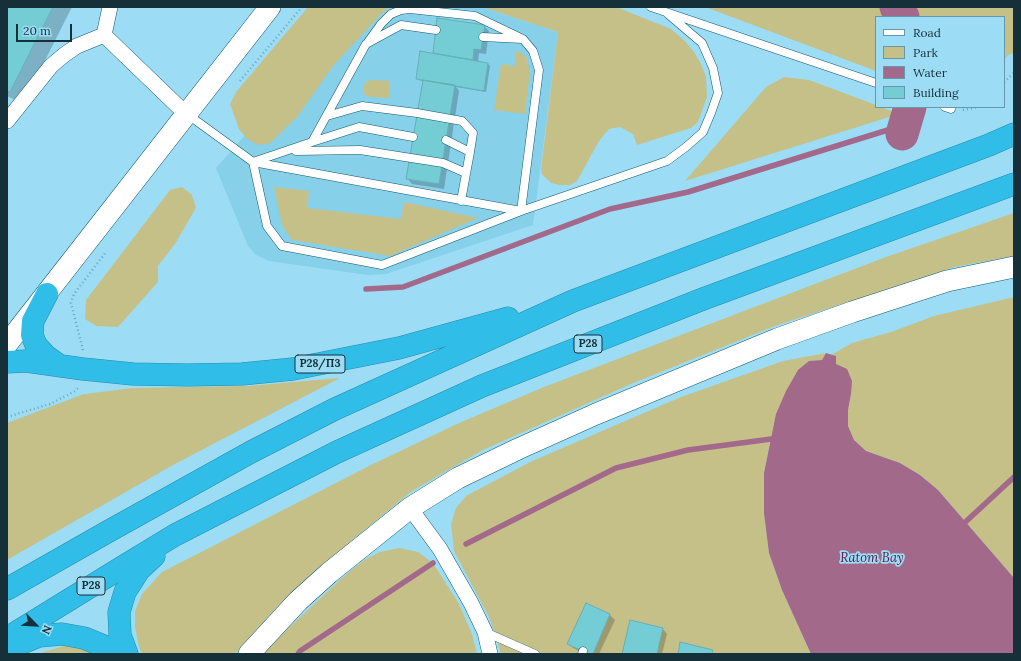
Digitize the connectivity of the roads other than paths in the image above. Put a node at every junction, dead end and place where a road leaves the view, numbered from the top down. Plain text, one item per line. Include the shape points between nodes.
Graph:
1 (110, 7) edge
2 (650, 7) edge
3 (270, 10) edge
4 (668, 14) junction
5 (436, 30) dead end
6 (104, 35) junction
7 (483, 37) dead end
8 (523, 39) junction
9 (366, 44) junction
10 (875, 83) edge
11 (186, 114) junction
12 (326, 116) junction
13 (7, 121) edge
14 (1014, 134) edge
15 (413, 136) dead end
16 (446, 140) dead end
17 (312, 142) junction
18 (288, 151) junction
19 (470, 152) junction
20 (253, 162) junction
21 (466, 173) junction
22 (1014, 184) edge
23 (461, 201) junction
24 (521, 211) junction
25 (1014, 267) edge
26 (47, 294) junction
27 (573, 301) junction
28 (7, 344) edge
29 (7, 362) edge
30 (61, 366) junction
31 (410, 508) junction
32 (175, 535) junction
33 (7, 589) edge
34 (485, 632) junction
35 (7, 638) edge
36 (7, 648) edge
37 (116, 654) edge
38 (127, 654) edge
39 (249, 654) edge
40 (490, 654) edge
41 (535, 654) edge

1 - 6 street
2 - 4 lane
3 - 11 street, Р28/П3
4 - 10 lane
4 - 24 lane via 702,43 713,68 718,93 703,132 667,161
5 - 9 lane via 402,25
6 - 11 street
6 - 13 street via 77,46 51,66
7 - 8 lane
8 - 9 lane via 475,16 410,9 391,14
8 - 24 lane via 533,51 539,70
9 - 12 lane
11 - 20 lane
11 - 26 street, Р28/П3
12 - 17 lane
12 - 19 lane via 362,106 462,121 474,133
14 - 27 highway
15 - 17 lane via 359,127
16 - 19 lane
17 - 18 lane
18 - 20 lane
18 - 21 lane via 360,150 443,163
19 - 21 lane
20 - 23 lane
20 - 24 lane via 268,226 282,246 382,265
21 - 23 lane
22 - 32 highway, Р28 via 703,299 482,386 337,452
23 - 24 lane
25 - 31 street via 947,281 770,342 518,449 458,478
26 - 28 street, Р28/П3
26 - 30 highway, Р28/П3 via 33,321 32,335 36,345
27 - 30 highway, Р28/П3 via 399,348 293,369 187,376 133,374
27 - 33 highway via 335,408 251,452
29 - 30 highway, Р28/П3 via 26,361
31 - 34 street via 440,549
31 - 39 street via 298,601
32 - 35 highway, Р28
32 - 38 highway via 139,570 125,592 119,612 120,635
34 - 40 street
34 - 41 lane
36 - 37 highway via 39,636 62,634 84,638

